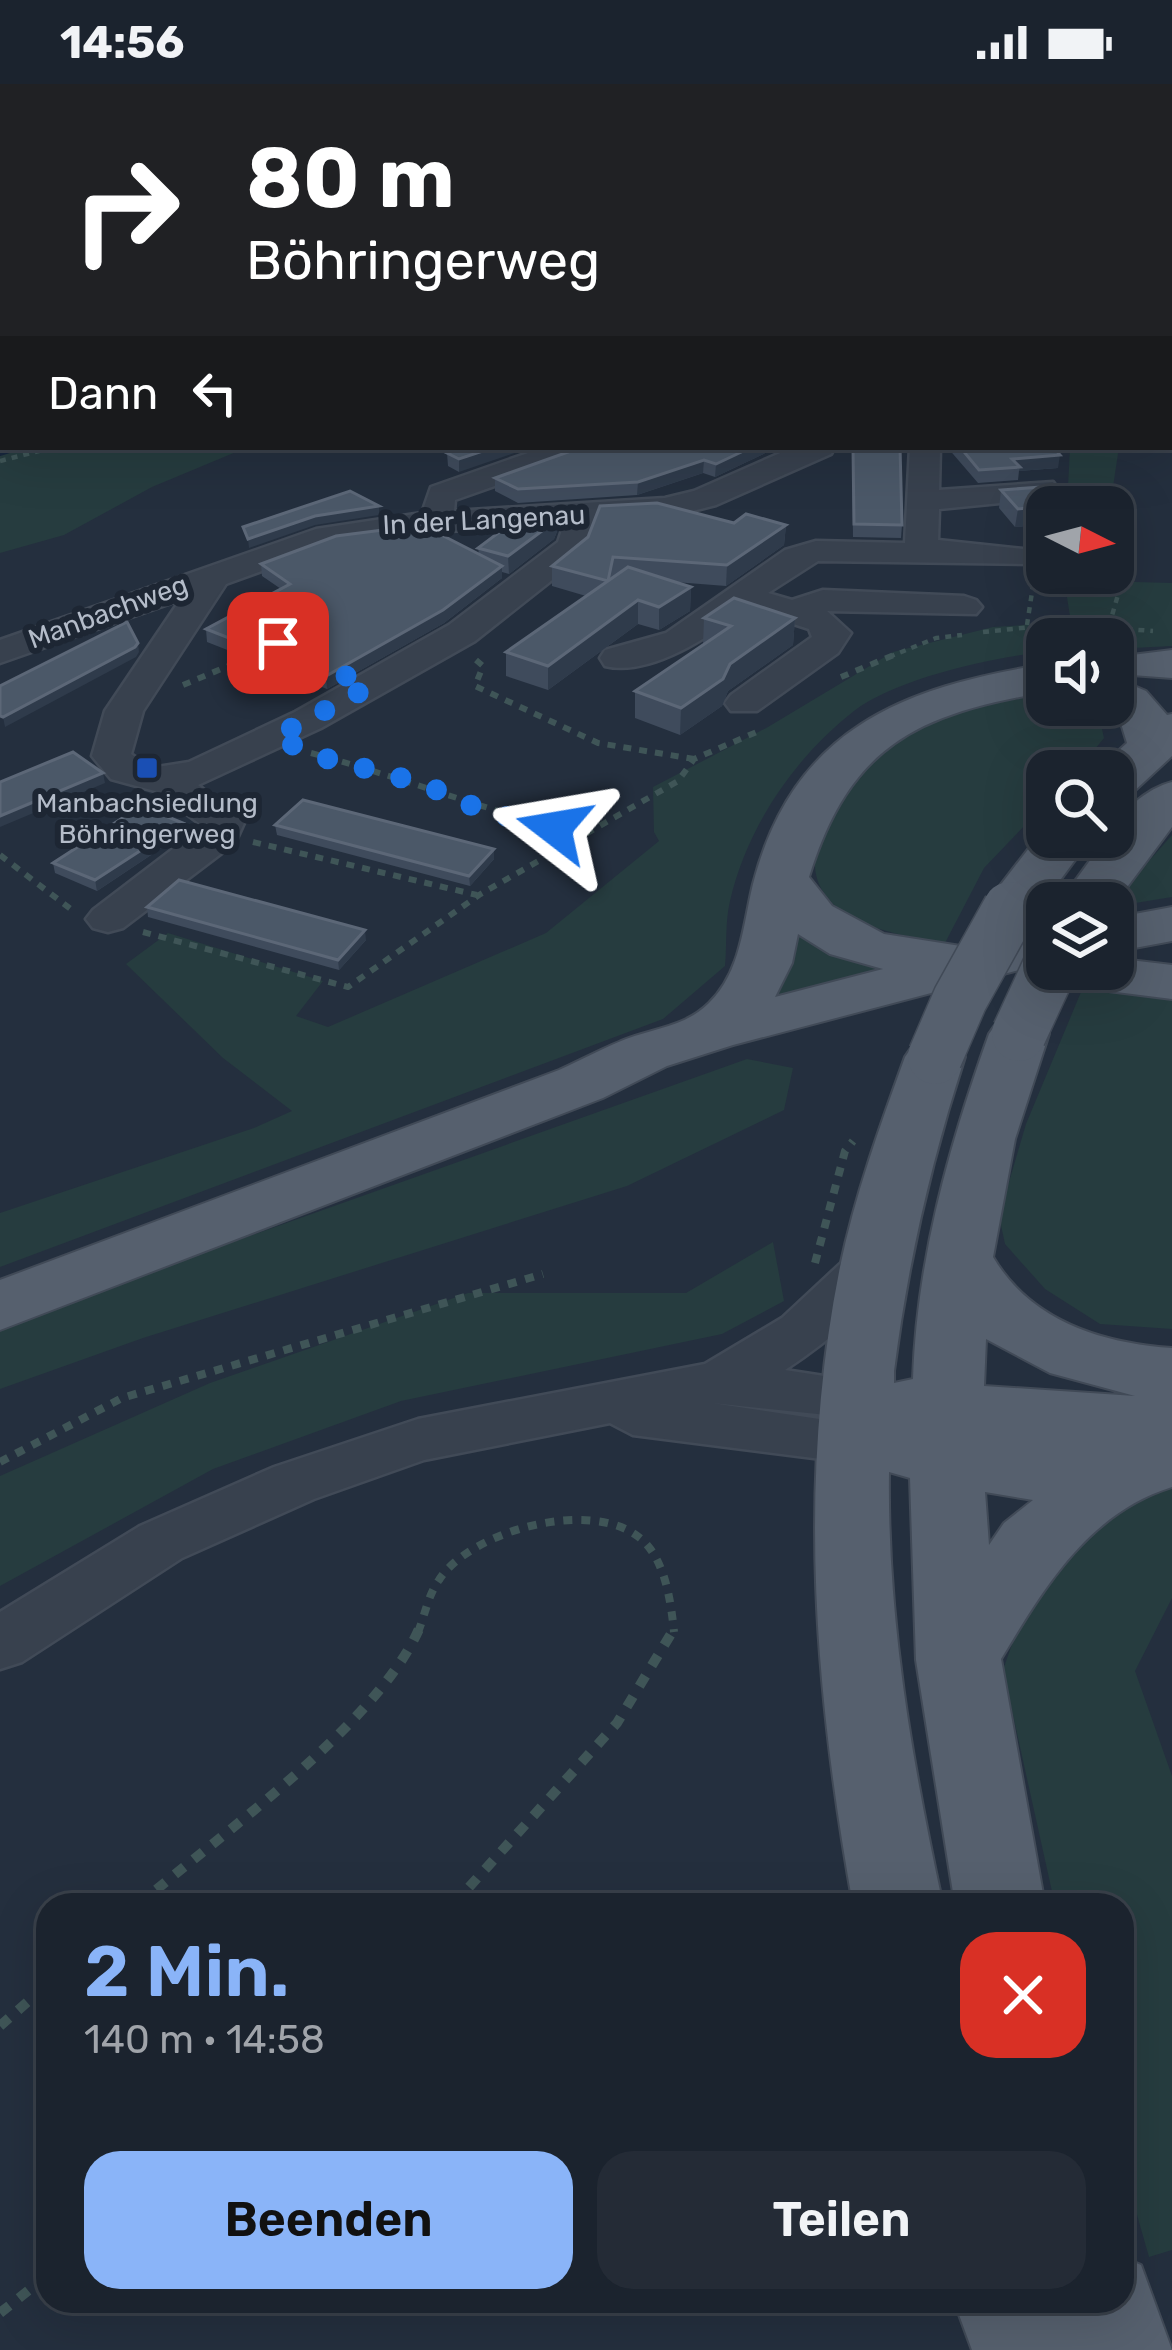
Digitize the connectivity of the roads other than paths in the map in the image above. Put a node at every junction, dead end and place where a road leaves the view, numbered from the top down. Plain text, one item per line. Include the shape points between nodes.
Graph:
1 (566, 450) edge
2 (813, 450) edge
3 (925, 450) edge
4 (1026, 491) edge
5 (921, 501) junction
6 (579, 514) junction
7 (439, 521) junction
8 (352, 530) joint
9 (921, 549) junction
10 (1021, 556) dead end
11 (209, 575) junction
12 (744, 597) junction
13 (964, 607) dead end
14 (112, 610) junction
15 (794, 612) junction
16 (180, 626) junction
17 (0, 652) edge
18 (618, 658) dead end
19 (1142, 665) edge
20 (1026, 682) edge
21 (754, 716) road end
22 (1162, 736) edge
23 (1134, 763) edge
24 (167, 781) junction
25 (1172, 798) edge
26 (1054, 858) edge
27 (782, 877) junction
28 (1113, 882) edge
29 (1134, 917) edge
30 (108, 919) road end
31 (1172, 924) edge
32 (1014, 938) edge
33 (1172, 946) edge
34 (1134, 954) edge
35 (1026, 977) edge
36 (1134, 978) edge
37 (1172, 982) edge
38 (1045, 990) edge
39 (712, 1032) junction
40 (581, 1084) junction
41 (960, 1257) junction
42 (842, 1270) junction
43 (0, 1306) edge
44 (1172, 1374) edge
45 (717, 1382) junction
46 (585, 1409) junction
47 (854, 1420) junction
48 (1172, 1425) edge
49 (948, 1433) junction
50 (1143, 1468) edge
51 (0, 1644) edge
52 (957, 1660) junction
53 (895, 1893) edge
54 (998, 1893) edge
55 (1010, 2313) edge
56 (1110, 2313) edge
57 (1024, 2350) edge
58 (1122, 2350) edge

1 - 7 street via 442,494
2 - 6 street, In der Langenau via 705,498
3 - 5 street
4 - 5 street
5 - 9 street
6 - 7 street, In der Langenau
6 - 24 street via 573,547 455,636 275,737
7 - 8 street, In der Langenau
8 - 11 street, Manbachweg
9 - 10 street
9 - 12 street via 816,550
11 - 14 street, Manbachweg
11 - 16 street
12 - 15 street
12 - 18 street via 680,641
13 - 15 street via 823,600
14 - 16 street via 147,610
14 - 17 street, Manbachweg
15 - 21 street via 830,626 830,638
16 - 24 street via 129,702 111,756 125,771
19 - 22 main road via 1138,706
20 - 27 main road via 922,705 877,732 828,775 799,819
22 - 23 main road
24 - 30 street via 224,824 221,834
25 - 28 main road via 1140,830
26 - 32 main road
27 - 32 main road via 797,907 863,949 910,956
27 - 39 main road via 760,981
29 - 31 main road
32 - 39 main road
32 - 42 main road, bridge via 960,999
33 - 34 main road
35 - 40 main road
36 - 37 main road
38 - 41 main road, bridge via 989,1108
39 - 40 main road
40 - 43 main road
41 - 44 main road via 990,1304 1027,1331 1084,1360
41 - 49 main road
42 - 45 street via 815,1325
42 - 47 main road
45 - 46 street
45 - 47 street
46 - 47 street
46 - 51 street via 418,1440 295,1483 161,1542
47 - 49 main road
47 - 53 main road via 851,1612 872,1791
48 - 49 main road
49 - 50 main road via 1027,1471
49 - 52 main road
50 - 52 main road via 1031,1544
52 - 54 main road
55 - 57 main road
56 - 58 main road

